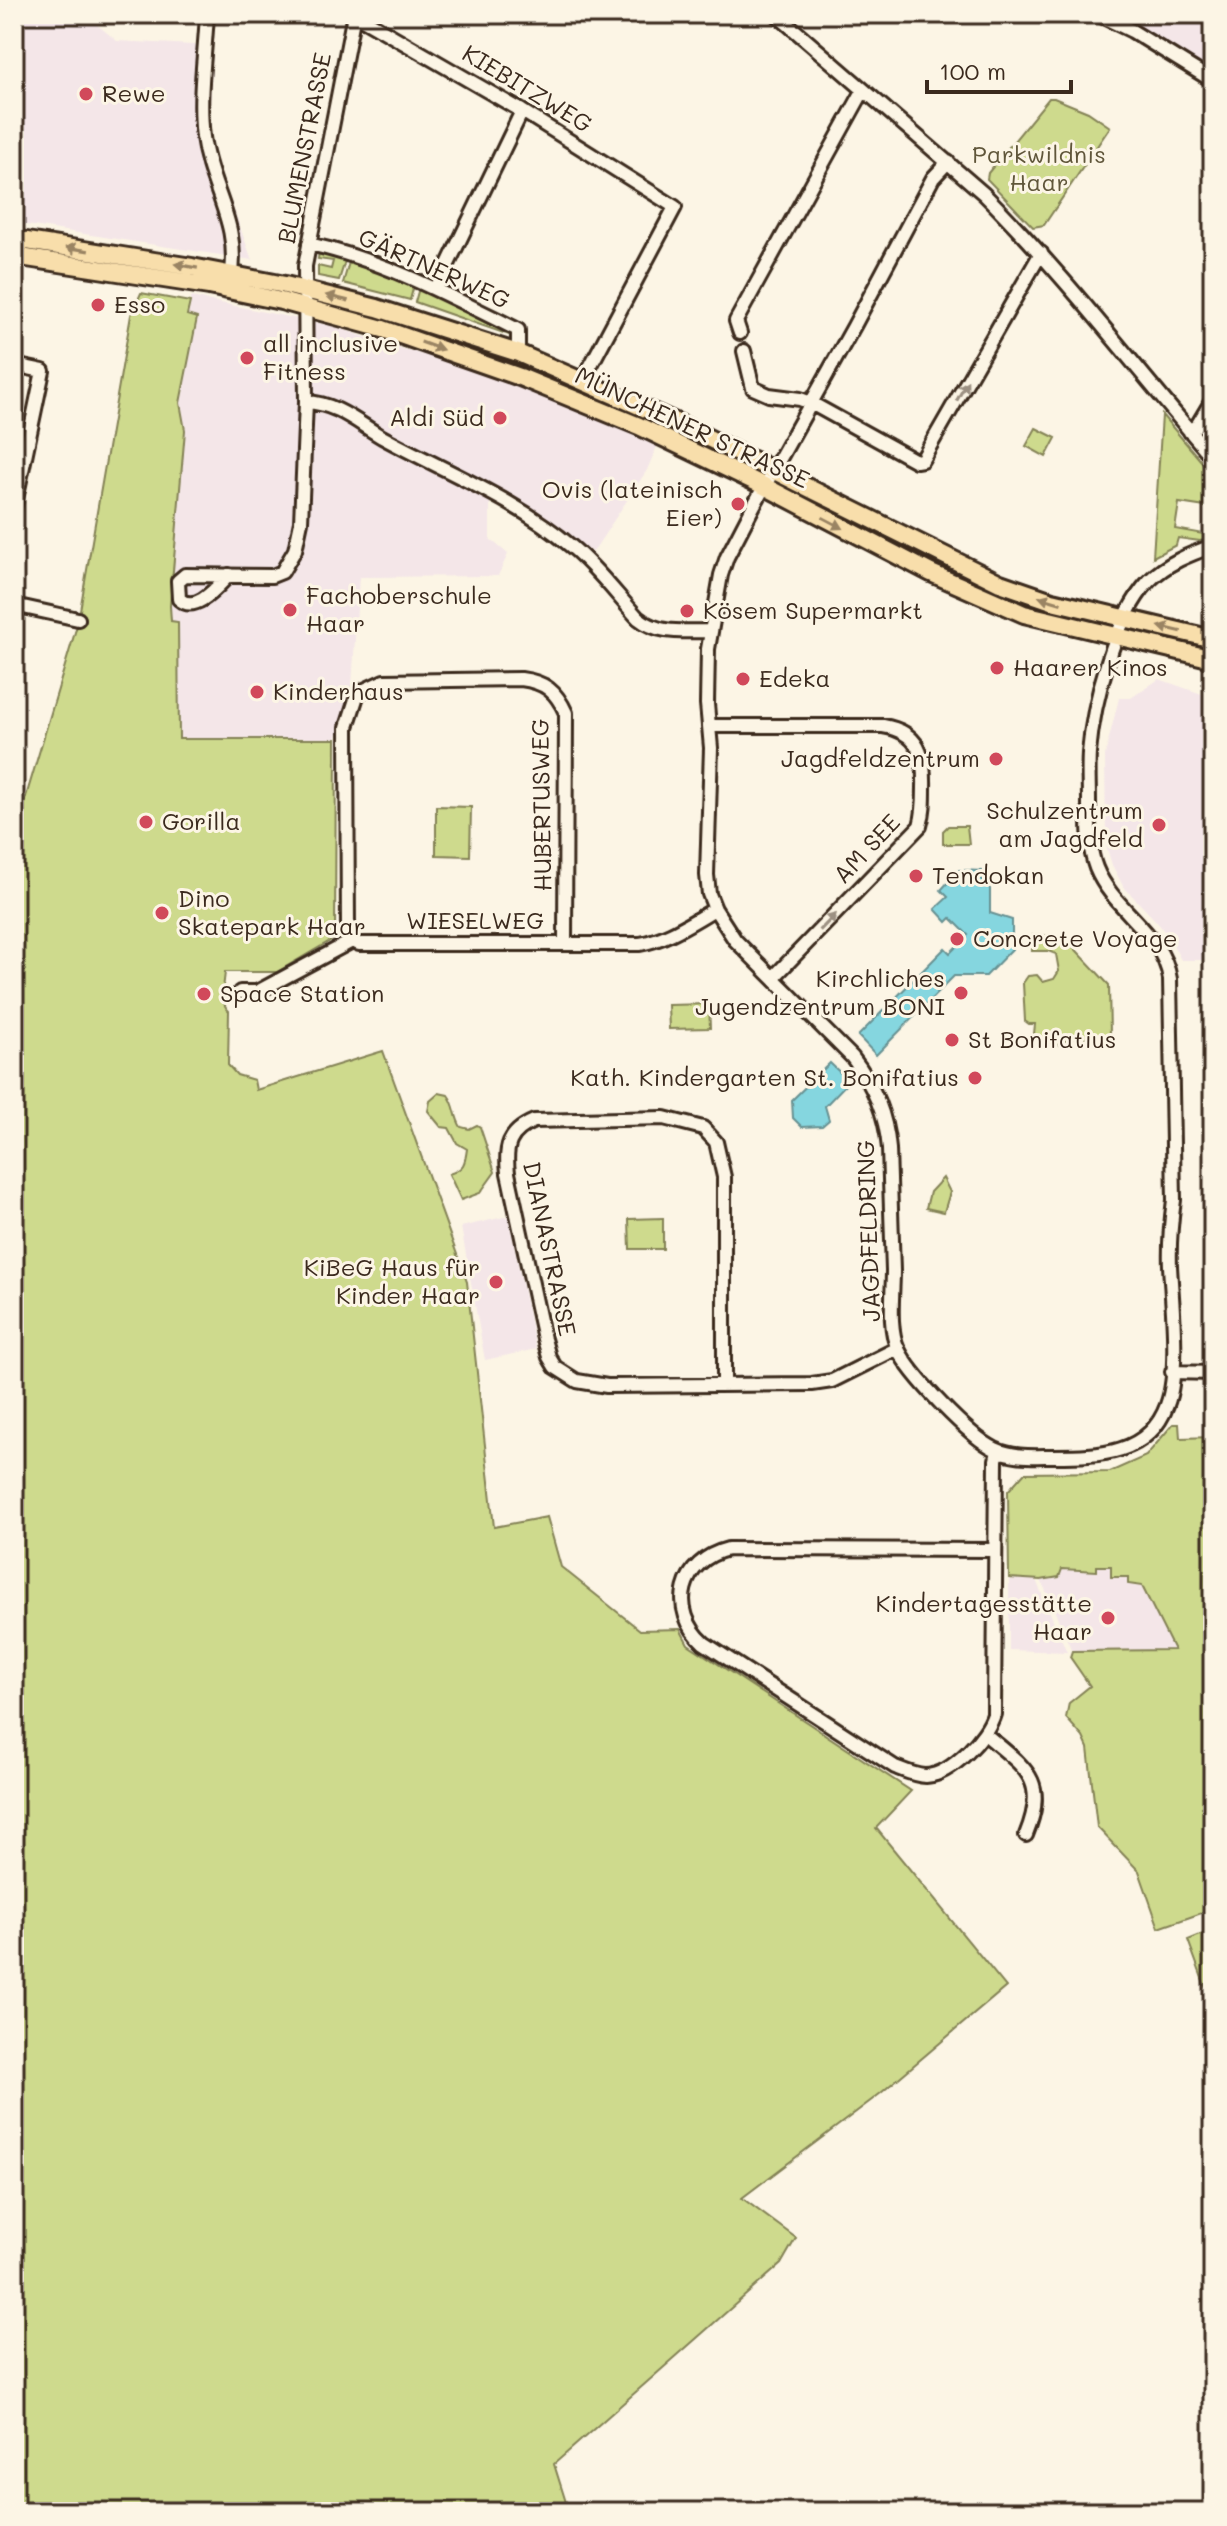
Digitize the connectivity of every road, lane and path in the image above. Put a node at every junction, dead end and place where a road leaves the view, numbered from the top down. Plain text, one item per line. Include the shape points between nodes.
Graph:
1 (207, 14) edge
2 (354, 14) edge
3 (776, 14) edge
4 (1097, 14) edge
5 (1213, 81) edge
6 (863, 91) junction
7 (522, 111) junction
8 (948, 162) junction
9 (14, 239) edge
10 (309, 244) junction
11 (1041, 253) junction
12 (14, 256) edge
13 (138, 266) junction
14 (230, 282) junction
15 (436, 289) junction
16 (304, 299) junction
17 (740, 333) dead end
18 (744, 351) dead end
19 (518, 353) junction
20 (14, 365) edge
21 (583, 380) junction
22 (1213, 399) edge
23 (306, 402) junction
24 (811, 403) junction
25 (1190, 432) junction
26 (1213, 458) edge
27 (773, 470) junction
28 (764, 486) junction
29 (14, 509) edge
30 (1213, 546) edge
31 (229, 575) dead end
32 (14, 605) edge
33 (78, 619) dead end
34 (1126, 619) junction
35 (709, 631) junction
36 (1117, 637) junction
37 (1213, 639) edge
38 (1213, 659) edge
39 (710, 726) junction
40 (715, 909) junction
41 (352, 941) junction
42 (565, 943) junction
43 (773, 978) junction
44 (240, 992) dead end
45 (898, 1348) junction
46 (1172, 1372) junction
47 (1213, 1373) edge
48 (724, 1384) junction
49 (998, 1451) junction
50 (995, 1550) junction
51 (985, 1734) junction
52 (1026, 1835) dead end

1 - 14 street via 202,134 234,239
2 - 7 street, KIEBITZWEG
2 - 10 street, BLUMENSTRASSE
3 - 6 street
4 - 5 street
6 - 8 street
6 - 17 street via 736,321
7 - 15 street
7 - 21 street, KIEBITZWEG via 675,207
8 - 11 street
8 - 24 street, JAGDFELDRING via 933,178
13 -> 9 main road
10 - 15 street, GÄRTNERWEG via 349,253
10 - 16 street, BLUMENSTRASSE
24 -> 11 street via 916,461 924,459
11 - 25 street
12 - 13 main road
13 - 14 main road, MÜNCHENER STRASSE
14 - 16 main road, MÜNCHENER STRASSE
15 - 19 street, GÄRTNERWEG via 518,330
19 -> 16 main road, MÜNCHENER STRASSE via 377,308
16 - 23 street, BLUMENSTRASSE
16 -> 28 main road, MÜNCHENER STRASSE via 548,387
18 - 24 street via 753,388
19 - 21 main road, MÜNCHENER STRASSE
20 - 29 street via 43,371
21 - 27 main road, MÜNCHENER STRASSE
22 - 25 street
23 - 31 street, BLUMENSTRASSE via 295,550 282,572 272,576
23 - 35 street via 329,405 543,525 597,570 645,624 659,631
24 - 27 street, JAGDFELDRING
25 - 26 street
27 - 28 street, JAGDFELDRING
34 -> 27 main road, MÜNCHENER STRASSE via 1000,583
28 - 35 street, JAGDFELDRING via 727,557
28 -> 36 main road, MÜNCHENER STRASSE via 978,595 1024,614
30 - 34 street, JAGDFELDRING via 1158,573 1137,596
32 - 33 street
34 - 36 street, JAGDFELDRING
37 -> 34 main road, MÜNCHENER STRASSE
35 - 39 street, JAGDFELDRING
36 - 38 main road, MÜNCHENER STRASSE
36 - 46 street, JAGDFELDRING via 1090,744 1089,834 1099,875 1158,949 1169,973
39 - 40 street, JAGDFELDRING via 707,875
43 -> 39 street, AM SEE via 920,826 924,762 918,746 893,727
40 - 42 street, WIESELWEG via 655,941
40 - 43 street, JAGDFELDRING via 735,940
41 - 42 street, WIESELWEG
41 - 42 street, HUBERTUSWEG via 347,727 358,693 376,682 397,679 521,679 550,687 566,713
41 - 44 street via 257,992
43 - 45 street, JAGDFELDRING via 852,1057 884,1115
45 - 48 street, DIANASTRASSE via 832,1381
45 - 49 street, JAGDFELDRING via 929,1389 978,1439
46 - 47 street
46 - 49 street, JAGDFELDRING via 1160,1419 1128,1448 1096,1456
48 - 48 street, DIANASTRASSE via 591,1384 555,1367 544,1339 508,1173 509,1144 522,1126 534,1121 664,1118 703,1128 716,1142 724,1177
49 - 50 street
50 - 51 street via 995,1707
50 - 51 street via 728,1549 701,1561 683,1594 686,1620 704,1643 895,1767 924,1776 941,1772
51 - 52 street via 1033,1783 1037,1801

